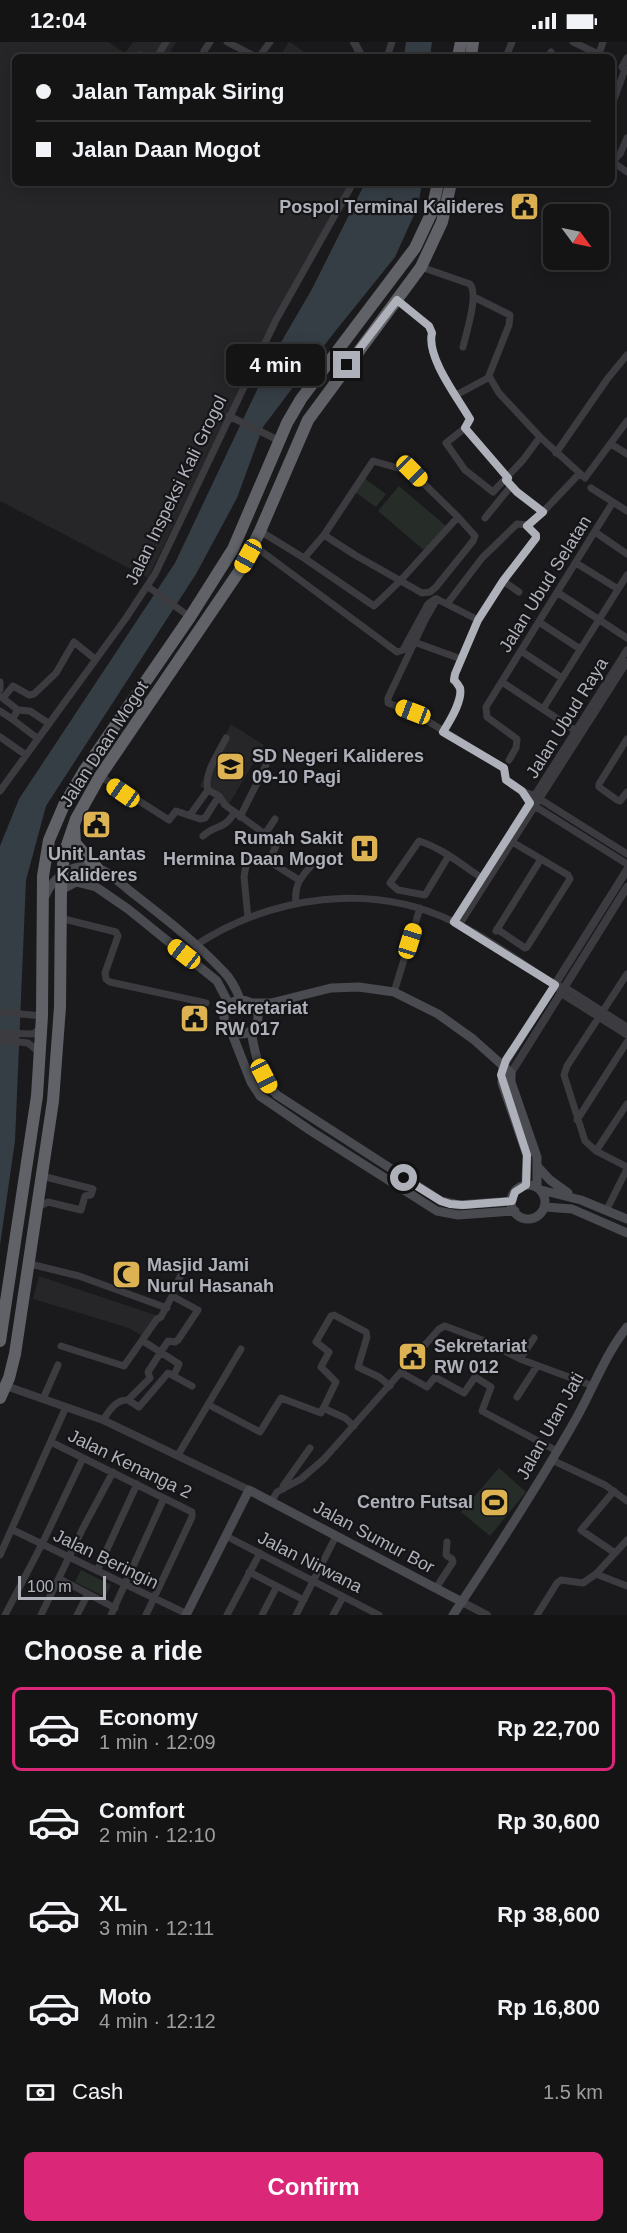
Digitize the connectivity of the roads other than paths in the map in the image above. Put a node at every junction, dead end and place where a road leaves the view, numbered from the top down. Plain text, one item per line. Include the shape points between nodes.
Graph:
1 (210, 42) edge
2 (227, 42) edge
3 (270, 42) edge
4 (573, 42) edge
5 (204, 51) dead end
6 (251, 54) edge
7 (260, 54) edge
8 (596, 54) edge
9 (627, 58) edge
10 (626, 70) edge
11 (615, 98) edge
12 (627, 138) edge
13 (615, 160) edge
14 (351, 186) edge
15 (437, 186) edge
16 (450, 186) edge
17 (434, 203) junction
18 (442, 218) junction
19 (425, 230) junction
20 (421, 267) junction
21 (474, 297) junction
22 (397, 300) junction
23 (463, 347) dead end
24 (626, 358) edge
25 (489, 376) junction
26 (456, 395) junction
27 (231, 417) junction
28 (627, 421) edge
29 (465, 428) junction
30 (540, 437) junction
31 (278, 440) junction
32 (611, 444) junction
33 (556, 453) junction
34 (627, 454) edge
35 (582, 476) junction
36 (508, 481) junction
37 (591, 488) dead end
38 (613, 502) junction
39 (627, 511) edge
40 (543, 512) junction
41 (458, 517) junction
42 (485, 518) dead end
43 (527, 526) junction
44 (260, 531) junction
45 (595, 532) junction
46 (324, 535) junction
47 (254, 545) junction
48 (627, 554) edge
49 (304, 558) junction
50 (576, 563) junction
51 (627, 574) edge
52 (400, 581) junction
53 (503, 581) junction
54 (149, 587) junction
55 (618, 589) junction
56 (519, 592) dead end
57 (557, 592) junction
58 (437, 599) junction
59 (447, 604) junction
60 (186, 615) junction
61 (478, 620) junction
62 (599, 620) junction
63 (539, 622) junction
64 (627, 638) edge
65 (414, 642) junction
66 (580, 649) junction
67 (627, 650) edge
68 (521, 651) junction
69 (95, 659) junction
70 (461, 659) junction
71 (627, 662) edge
72 (562, 678) junction
73 (0, 682) edge
74 (502, 682) junction
75 (0, 689) edge
76 (140, 691) junction
77 (1, 697) edge
78 (153, 699) junction
79 (543, 709) junction
80 (18, 710) junction
81 (0, 711) edge
82 (12, 719) junction
83 (48, 723) junction
84 (576, 731) junction
85 (443, 732) junction
86 (0, 737) edge
87 (38, 738) junction
88 (226, 738) dead end
89 (627, 740) edge
90 (26, 754) junction
91 (509, 760) dead end
92 (266, 765) dead end
93 (100, 776) junction
94 (0, 790) edge
95 (208, 790) junction
96 (522, 791) junction
97 (541, 792) junction
98 (627, 792) edge
99 (219, 796) junction
100 (533, 804) junction
101 (190, 815) junction
102 (237, 815) junction
103 (275, 819) dead end
104 (74, 823) junction
105 (266, 834) junction
106 (203, 836) dead end
107 (510, 841) junction
108 (448, 856) junction
109 (247, 859) dead end
110 (541, 859) junction
111 (626, 861) edge
112 (312, 866) dead end
113 (97, 868) junction
114 (62, 874) junction
115 (482, 878) junction
116 (298, 880) junction
117 (627, 887) edge
118 (61, 890) junction
119 (137, 897) junction
120 (43, 900) junction
121 (296, 903) junction
122 (420, 908) junction
123 (128, 909) junction
124 (60, 918) junction
125 (248, 918) junction
126 (457, 923) junction
127 (196, 945) junction
128 (627, 974) edge
129 (555, 985) junction
130 (564, 991) junction
131 (394, 992) junction
132 (240, 999) junction
133 (206, 1003) dead end
134 (252, 1003) junction
135 (270, 1003) junction
136 (230, 1004) junction
137 (0, 1012) edge
138 (258, 1013) junction
139 (600, 1014) junction
140 (42, 1022) junction
141 (627, 1027) edge
142 (231, 1031) junction
143 (252, 1031) junction
144 (0, 1033) edge
145 (627, 1035) edge
146 (0, 1040) edge
147 (627, 1042) edge
148 (41, 1056) junction
149 (507, 1070) junction
150 (627, 1104) edge
151 (577, 1120) junction
152 (596, 1151) junction
153 (28, 1161) junction
154 (538, 1167) junction
155 (627, 1168) edge
156 (42, 1175) junction
157 (26, 1183) junction
158 (526, 1185) junction
159 (539, 1189) junction
160 (581, 1200) junction
161 (512, 1201) junction
162 (38, 1207) junction
163 (545, 1207) junction
164 (515, 1211) junction
165 (606, 1211) junction
166 (627, 1220) edge
167 (627, 1233) edge
168 (30, 1264) junction
169 (184, 1267) dead end
170 (172, 1296) junction
171 (167, 1308) junction
172 (627, 1327) edge
173 (534, 1338) dead end
174 (0, 1341) edge
175 (143, 1341) junction
176 (61, 1346) dead end
177 (241, 1349) dead end
178 (160, 1352) junction
179 (520, 1359) junction
180 (58, 1365) dead end
181 (537, 1366) junction
182 (402, 1373) junction
183 (174, 1375) junction
184 (6, 1386) junction
185 (192, 1386) dead end
186 (390, 1386) junction
187 (593, 1386) junction
188 (517, 1396) dead end
189 (0, 1398) edge
190 (44, 1399) junction
191 (128, 1400) junction
192 (209, 1405) junction
193 (66, 1407) junction
194 (323, 1408) junction
195 (104, 1419) junction
196 (354, 1426) junction
197 (51, 1442) junction
198 (310, 1448) dead end
199 (557, 1451) junction
200 (179, 1454) junction
201 (83, 1458) junction
202 (552, 1460) junction
203 (113, 1472) junction
204 (137, 1485) junction
205 (249, 1490) junction
206 (614, 1491) junction
207 (276, 1495) junction
208 (164, 1498) junction
209 (627, 1501) edge
210 (13, 1530) junction
211 (226, 1536) junction
212 (336, 1536) junction
213 (627, 1540) edge
214 (447, 1542) dead end
215 (42, 1544) junction
216 (260, 1552) junction
217 (615, 1553) junction
218 (0, 1555) edge
219 (70, 1557) junction
220 (97, 1571) junction
221 (249, 1572) junction
222 (596, 1574) junction
223 (60, 1579) junction
224 (314, 1581) junction
225 (439, 1584) junction
226 (125, 1585) junction
227 (277, 1586) junction
228 (627, 1586) edge
229 (88, 1594) junction
230 (450, 1595) junction
231 (467, 1595) junction
232 (343, 1597) junction
233 (154, 1599) junction
234 (304, 1600) junction
235 (113, 1611) edge
236 (368, 1612) edge
237 (186, 1614) edge
238 (454, 1614) edge
239 (538, 1614) edge
240 (5, 1615) edge
241 (41, 1615) edge
242 (77, 1615) edge
243 (146, 1615) edge
244 (227, 1615) edge
245 (262, 1615) edge
246 (296, 1615) edge
247 (333, 1615) edge
248 (379, 1615) edge
249 (487, 1615) edge

1 - 5 street
2 - 6 street
3 - 7 street
4 - 8 street
9 - 10 street via 622,67
10 - 11 street
12 - 13 street
14 - 27 street, Jalan Inspeksi Kali Grogol via 276,320
15 - 17 highway, Jalan Daan Mogot
16 - 18 highway, Jalan Daan Mogot
17 - 18 highway
17 - 19 highway, Jalan Daan Mogot
18 - 19 highway
18 - 20 highway, Jalan Daan Mogot
19 - 31 highway, Jalan Daan Mogot via 305,394
20 - 21 street via 470,284
20 - 22 highway, Jalan Daan Mogot
21 - 23 street
21 - 25 street via 510,315
22 - 26 street via 429,326 438,365
22 - 44 highway, Jalan Daan Mogot via 308,420
24 - 33 street
25 - 26 street
25 - 30 street via 499,393
26 - 29 street via 470,419
27 - 31 street
27 - 54 street, Jalan Inspeksi Kali Grogol
28 - 32 street
29 - 36 street
29 - 36 street via 446,444 465,470 493,492
30 - 33 street
30 - 36 street
31 - 60 highway, Jalan Daan Mogot via 233,549
32 - 34 street
32 - 35 street
33 - 35 street
35 - 40 street
36 - 40 street
36 - 42 street
37 - 38 street
38 - 39 street
38 - 45 street, Jalan Ubud Selatan
40 - 43 street
41 - 46 street via 412,471 373,461
41 - 52 street
41 - 52 street via 475,536 474,540 436,587 422,593
43 - 53 street via 536,538
43 - 59 street via 518,524 495,545
44 - 47 highway, Jalan Daan Mogot
44 - 49 street
45 - 48 street
45 - 50 street, Jalan Ubud Selatan
46 - 49 street
46 - 52 street
47 - 58 street via 397,652 403,650 428,604
47 - 78 highway, Jalan Daan Mogot
49 - 52 street via 373,606
50 - 55 street
50 - 57 street, Jalan Ubud Selatan
51 - 55 street
53 - 56 street
53 - 61 street
54 - 60 street
54 - 69 street, Jalan Inspeksi Kali Grogol
55 - 62 street
57 - 62 street
57 - 63 street, Jalan Ubud Selatan
58 - 59 street
58 - 65 street
59 - 61 street
60 - 76 highway, Jalan Daan Mogot
61 - 70 street
62 - 64 street
62 - 66 street
63 - 66 street
63 - 68 street, Jalan Ubud Selatan
65 - 70 street
65 - 85 street via 388,703 413,712
66 - 72 street
67 - 84 street, Jalan Ubud Raya
68 - 72 street
68 - 74 street, Jalan Ubud Selatan
69 - 77 street via 74,642 56,673 32,696 13,686
69 - 83 street, Jalan Inspeksi Kali Grogol
70 - 85 street via 454,677 460,688 457,704
71 - 97 street, Jalan Ubud Raya
72 - 79 street
73 - 75 street
74 - 79 street
74 - 91 street, Jalan Ubud Selatan via 485,712 516,739
76 - 78 highway
76 - 120 highway, Jalan Daan Mogot via 84,771 58,818 45,858
77 - 80 street
78 - 93 highway, Jalan Daan Mogot
79 - 84 street
80 - 82 street
80 - 83 street via 30,711
81 - 82 street
82 - 87 street
83 - 87 street, Jalan Inspeksi Kali Grogol
84 - 97 street, Jalan Ubud Raya
85 - 96 street via 504,768 506,780
86 - 90 street
87 - 90 street, Jalan Inspeksi Kali Grogol
88 - 95 street via 208,775
89 - 98 street via 599,784 620,801
90 - 94 street, Jalan Inspeksi Kali Grogol
92 - 102 street
93 - 101 street via 169,820 176,811
93 - 104 highway, Jalan Daan Mogot
95 - 99 street
95 - 101 street
96 - 97 street
96 - 100 street
97 - 100 street, Jalan Ubud Raya
97 - 111 street
99 - 101 street via 206,818
99 - 102 street
100 - 107 street, Jalan Ubud Raya
100 - 111 street
102 - 105 street
102 - 106 street
103 - 105 street
104 - 113 highway via 75,843
104 - 114 highway, Jalan Daan Mogot
105 - 116 street via 265,839 276,846 269,861
107 - 110 street
107 - 115 street, Jalan Ubud Raya
107 - 126 street, Jalan Ubud Raya
108 - 108 street via 419,841 390,883 398,890 424,895
108 - 115 street
109 - 125 street via 244,877
110 - 110 street via 570,879 525,948 497,930
111 - 129 street
112 - 116 street
113 - 114 main road via 74,868
113 - 119 main road
114 - 118 highway, Jalan Daan Mogot
114 - 120 main road via 48,888
115 - 126 street, Jalan Ubud Raya
116 - 121 street
117 - 130 street
118 - 123 main road via 76,882 89,884
118 - 124 highway, Jalan Daan Mogot
119 - 123 main road via 128,900
119 - 127 main road
120 - 140 highway, Jalan Daan Mogot
121 - 122 street via 349,897
121 - 125 street
122 - 126 street
122 - 131 street
123 - 136 main road via 217,981
124 - 133 street via 116,932 105,973 110,982
124 - 156 highway, Jalan Daan Mogot via 60,1007 53,1101
125 - 127 street
126 - 129 street
127 - 132 main road via 233,982
128 - 139 street
129 - 130 street
129 - 149 street via 519,1039
130 - 139 street
130 - 149 street
131 - 135 main road via 331,988
131 - 149 main road via 438,1014
132 - 134 main road
132 - 136 main road
134 - 135 main road
134 - 138 main road
135 - 138 main road
136 - 142 main road via 224,1021
137 - 140 street
138 - 143 main road
139 - 141 street
139 - 145 street
139 - 151 street via 565,1070
140 - 144 street via 33,1034
140 - 148 highway, Jalan Daan Mogot
142 - 143 main road
142 - 164 main road via 260,1096 437,1211 458,1215
143 - 161 main road via 254,1050 270,1088 364,1153 446,1203
146 - 148 street via 28,1043
147 - 151 street
148 - 153 highway, Jalan Daan Mogot
149 - 154 main road
149 - 158 main road via 502,1083 527,1155
150 - 152 street
151 - 152 street via 585,1141
152 - 155 street
153 - 156 highway
153 - 157 highway, Jalan Daan Mogot
154 - 159 main road
154 - 160 main road via 555,1184
155 - 165 street
156 - 157 highway
156 - 162 highway, Jalan Daan Mogot
156 - 162 street via 93,1189 79,1211 48,1202
157 - 174 highway, Jalan Daan Mogot
158 - 159 main road
158 - 161 main road via 515,1192
159 - 160 main road
159 - 163 main road
160 - 165 main road
161 - 164 main road
162 - 168 highway, Jalan Daan Mogot
163 - 164 main road via 531,1218
163 - 167 main road via 572,1209
165 - 166 main road
168 - 171 street via 79,1276
168 - 184 highway, Jalan Daan Mogot
169 - 170 street
170 - 171 street
170 - 178 street via 198,1310 178,1340 168,1341
171 - 175 street
172 - 187 main road, Jalan Utan Jati
173 - 179 street
175 - 176 street via 124,1366
175 - 178 street
177 - 192 street
178 - 183 street via 179,1364
178 - 191 street via 148,1372 150,1378
179 - 181 street
179 - 182 street, Jalan Sumur Bor via 446,1326
180 - 190 street
181 - 187 street
181 - 188 street
182 - 186 street, Jalan Sumur Bor
182 - 199 street via 427,1387 435,1377 464,1393 475,1377 491,1387 482,1411
183 - 185 street
183 - 191 street via 168,1373 139,1407
184 - 189 highway, Jalan Daan Mogot
184 - 190 street, Jalan Sumur Bor
186 - 194 street via 358,1366 366,1332 334,1314 316,1342 329,1353 321,1368 336,1382
186 - 196 street, Jalan Sumur Bor
187 - 199 main road, Jalan Utan Jati
190 - 193 street, Jalan Sumur Bor
191 - 195 street via 112,1406
192 - 194 street via 260,1431 281,1398 319,1413
192 - 200 street
193 - 195 street, Jalan Sumur Bor
193 - 197 street
194 - 196 street
195 - 200 street, Jalan Sumur Bor
196 - 207 street, Jalan Sumur Bor via 324,1459
197 - 201 street, Jalan Kenanga 2
197 - 210 street
198 - 207 street
199 - 202 main road, Jalan Utan Jati
200 - 205 street, Jalan Sumur Bor
201 - 203 street, Jalan Kenanga 2
201 - 215 street
202 - 206 street
202 - 231 main road, Jalan Utan Jati
203 - 204 street, Jalan Kenanga 2
203 - 219 street
204 - 208 street, Jalan Kenanga 2
204 - 220 street
205 - 207 main road, Jalan Sumur Bor
205 - 211 main road
206 - 209 street
206 - 217 street via 581,1530
207 - 212 main road, Jalan Sumur Bor
208 - 226 street
208 - 233 street, Jalan Kenanga 2 via 193,1514
210 - 215 street, Jalan Beringin
210 - 218 street
211 - 216 street, Jalan Nirwana
211 - 237 main road
212 - 224 street
212 - 225 main road, Jalan Sumur Bor
213 - 217 street
214 - 225 street via 446,1555 453,1562
215 - 219 street, Jalan Beringin
215 - 240 street
216 - 221 street
216 - 224 street, Jalan Nirwana
217 - 222 street
219 - 220 street, Jalan Beringin
219 - 223 street
220 - 226 street, Jalan Beringin
221 - 227 street
221 - 244 street
222 - 228 street
222 - 239 street via 583,1583 561,1580
223 - 229 street
223 - 241 street
224 - 232 street, Jalan Nirwana
224 - 234 street
225 - 230 main road, Jalan Sumur Bor
226 - 233 street, Jalan Beringin
226 - 235 street
227 - 234 street
227 - 245 street
229 - 235 street
229 - 242 street
230 - 231 main road, Jalan Sumur Bor
230 - 238 main road via 457,1604
231 - 238 main road, Jalan Utan Jati
231 - 249 street
232 - 236 street, Jalan Nirwana
232 - 247 street
233 - 237 street, Jalan Beringin
233 - 243 street
234 - 246 street
236 - 248 street, Jalan Nirwana

